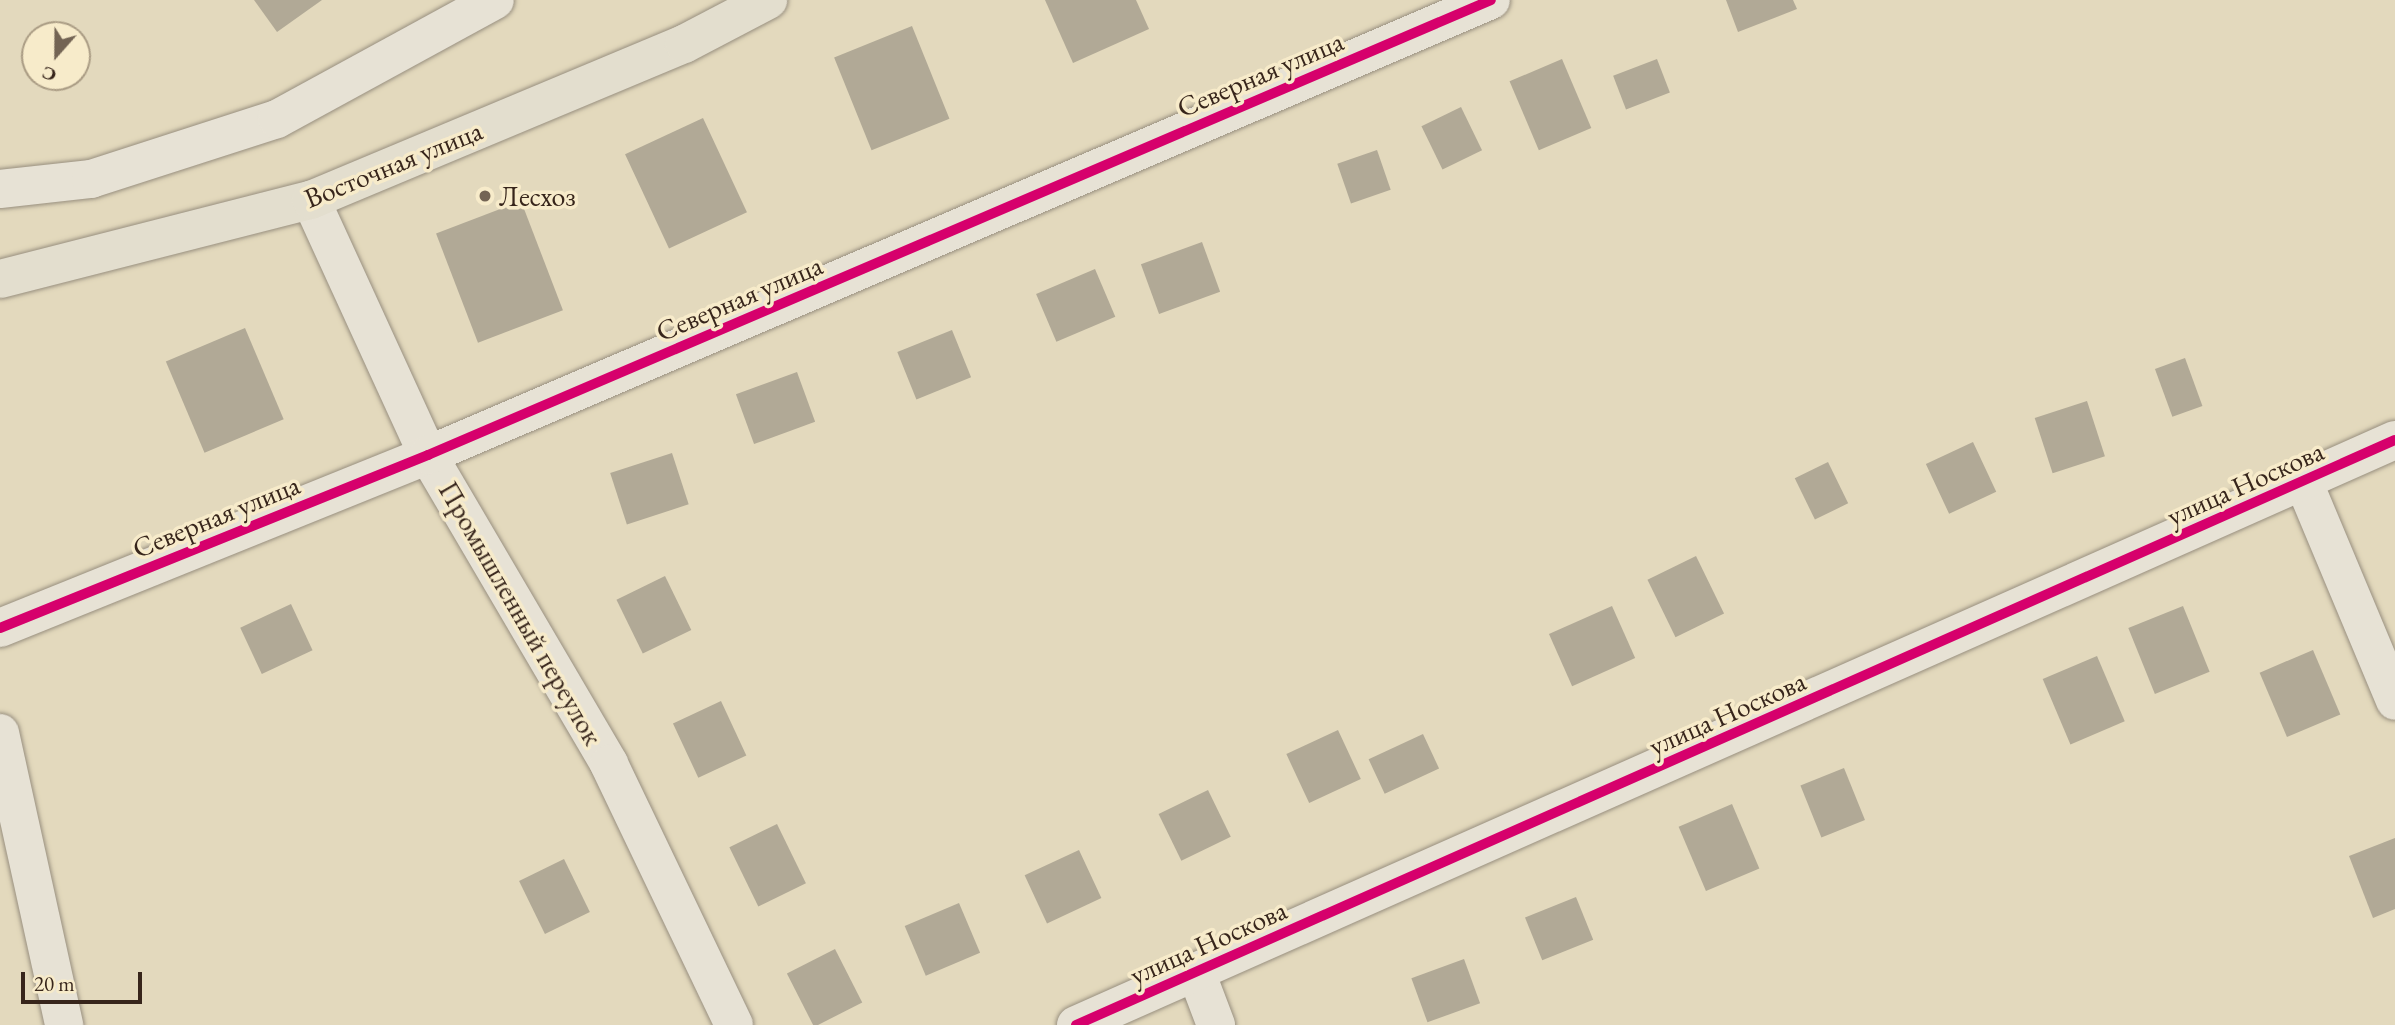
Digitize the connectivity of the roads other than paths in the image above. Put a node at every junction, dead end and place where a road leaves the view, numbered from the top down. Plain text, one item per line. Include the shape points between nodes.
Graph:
1 (495, 0) edge
2 (768, 0) edge
3 (1491, 0) edge
4 (0, 189) edge
5 (311, 200) junction
6 (0, 279) edge
7 (2395, 440) edge
8 (428, 455) junction
9 (2304, 483) junction
10 (0, 628) edge
11 (2395, 701) edge
12 (0, 733) edge
13 (1196, 972) junction
14 (64, 1025) edge
15 (734, 1025) edge
16 (1076, 1025) edge
17 (1216, 1025) edge

1 - 4 street via 277,119 91,178
2 - 5 main road, Восточная улица via 684,44
3 - 8 street, Северная улица
5 - 6 main road, Восточная улица
5 - 8 street, Промышленный переулок
7 - 9 street, улица Носкова
8 - 10 street, Северная улица
8 - 15 street, Промышленный переулок via 609,764
9 - 11 street
9 - 13 street, улица Носкова
12 - 14 street
13 - 16 street, улица Носкова
13 - 17 street

